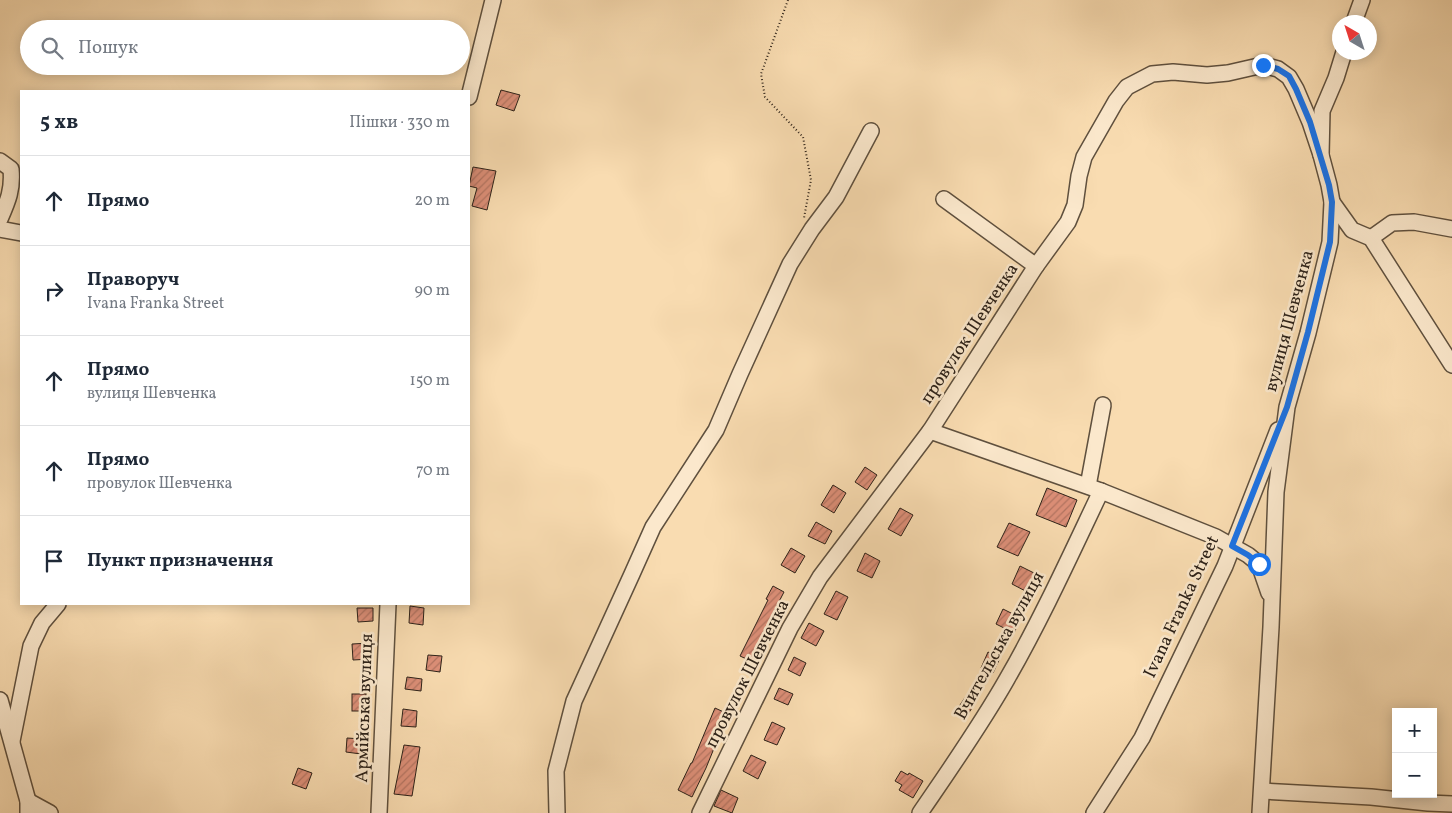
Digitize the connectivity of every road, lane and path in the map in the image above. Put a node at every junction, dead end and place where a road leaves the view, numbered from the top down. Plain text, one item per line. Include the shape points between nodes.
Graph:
1 (493, 0) edge
2 (788, 0) edge
3 (1362, 0) edge
4 (1357, 15) edge
5 (1342, 60) edge
6 (470, 93) edge
7 (871, 131) dead end
8 (1321, 155) junction
9 (0, 160) edge
10 (944, 199) dead end
11 (1332, 202) junction
12 (0, 219) edge
13 (803, 219) dead end
14 (0, 229) edge
15 (1352, 230) junction
16 (1452, 230) edge
17 (20, 233) edge
18 (1371, 238) junction
19 (1330, 242) junction
20 (1036, 266) junction
21 (1452, 365) edge
22 (1104, 405) dead end
23 (1287, 407) junction
24 (930, 431) junction
25 (1095, 488) junction
26 (1232, 546) junction
27 (1272, 600) junction
28 (57, 605) edge
29 (388, 605) edge
30 (0, 700) edge
31 (12, 741) junction
32 (1262, 791) junction
33 (1452, 804) edge
34 (28, 807) edge
35 (50, 813) edge
36 (380, 813) edge
37 (557, 813) edge
38 (700, 813) edge
39 (920, 813) edge
40 (1094, 813) edge
41 (1260, 813) edge

1 - 6 street
2 - 13 path via 761,74 765,97 803,137 811,180
3 - 4 street
5 - 8 street, вулиця Шевченка via 1322,111
7 - 37 street via 836,197 790,264 716,430 653,526 574,701 556,771
8 - 11 street, вулиця Шевченка
8 - 20 street, провулок Шевченка via 1296,89 1289,76 1278,69 1263,65 1207,76 1173,72 1152,74 1127,87 1116,101 1084,157 1075,205 1068,222
9 - 12 street via 11,169 12,184
10 - 20 street
11 - 15 street
11 - 19 street, вулиця Шевченка
14 - 17 street
15 - 18 street
15 - 19 street via 1338,233
16 - 18 street via 1414,222 1392,223
18 - 21 street
19 - 23 street, вулиця Шевченка
20 - 24 street, провулок Шевченка
22 - 25 street, Вчительська вулиця
23 - 26 street, Ivana Franka Street
23 - 27 street, вулиця Шевченка via 1276,492
24 - 25 street
24 - 38 street, провулок Шевченка via 820,577 790,628
25 - 26 street
25 - 39 street, Вчительська вулиця via 1043,612 1007,680
26 - 27 street via 1259,564
26 - 40 street, Ivana Franka Street via 1142,738
27 - 32 street, вулиця Шевченка
28 - 31 street via 42,623 31,646
29 - 36 street, Армійська вулиця
30 - 31 street
31 - 34 street
32 - 33 street
32 - 41 street, вулиця Шевченка
34 - 35 street

